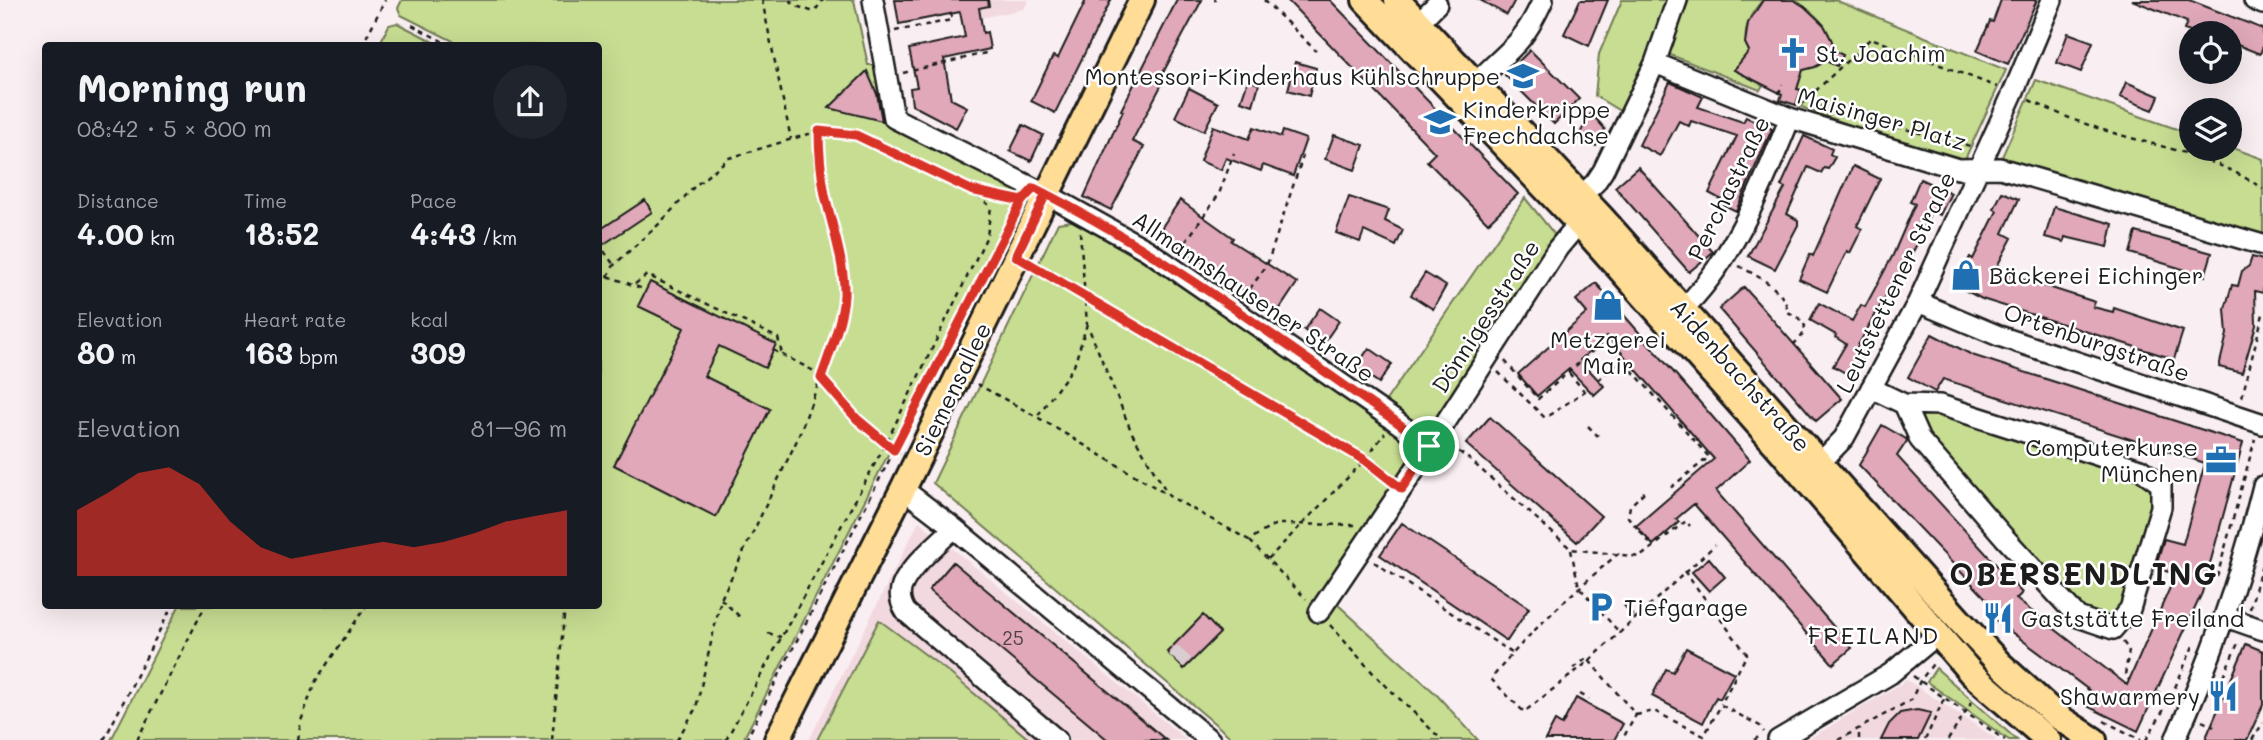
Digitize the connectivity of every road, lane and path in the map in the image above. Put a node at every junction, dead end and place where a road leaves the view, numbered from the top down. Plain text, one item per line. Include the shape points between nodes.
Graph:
1 (385, 0) edge
2 (762, 0) edge
3 (790, 0) edge
4 (823, 0) edge
5 (873, 0) edge
6 (1142, 0) edge
7 (1264, 0) edge
8 (1365, 0) edge
9 (1396, 0) edge
10 (1543, 0) edge
11 (1677, 0) edge
12 (2052, 0) edge
13 (2254, 0) edge
14 (1437, 4) dead end
15 (2263, 4) edge
16 (950, 12) dead end
17 (930, 18) dead end
18 (1418, 23) junction
19 (932, 24) junction
20 (412, 25) dead end
21 (880, 34) junction
22 (364, 42) edge
23 (444, 42) edge
24 (1316, 51) dead end
25 (990, 52) dead end
26 (1655, 62) junction
27 (886, 78) junction
28 (1475, 84) junction
29 (1782, 84) dead end
30 (1780, 92) dead end
31 (2013, 93) junction
32 (1804, 102) junction
33 (1790, 118) junction
34 (819, 131) junction
35 (791, 139) junction
36 (1234, 153) dead end
37 (1303, 156) dead end
38 (1982, 160) junction
39 (2263, 189) edge
40 (971, 190) junction
41 (1040, 191) junction
42 (1581, 196) junction
43 (1078, 212) junction
44 (1579, 223) junction
45 (2263, 246) edge
46 (602, 248) edge
47 (1016, 256) junction
48 (1724, 257) junction
49 (614, 265) junction
50 (1169, 266) junction
51 (608, 276) junction
52 (602, 278) edge
53 (635, 284) junction
54 (646, 290) dead end
55 (1084, 294) junction
56 (971, 301) dead end
57 (1918, 302) junction
58 (1234, 310) junction
59 (1682, 310) junction
60 (2263, 314) edge
61 (1087, 324) junction
62 (1794, 344) dead end
63 (774, 350) dead end
64 (782, 354) junction
65 (1622, 359) junction
66 (1486, 360) junction
67 (1511, 368) dead end
68 (1568, 373) junction
69 (821, 378) junction
70 (1598, 380) dead end
71 (974, 383) dead end
72 (1871, 387) junction
73 (2242, 397) dead end
74 (1903, 404) junction
75 (1037, 416) junction
76 (1394, 420) junction
77 (2262, 423) edge
78 (1588, 426) dead end
79 (1598, 436) dead end
80 (1433, 441) junction
81 (886, 443) junction
82 (894, 450) junction
83 (906, 456) dead end
84 (1365, 460) junction
85 (1820, 463) junction
86 (2263, 486) edge
87 (903, 489) junction
88 (1402, 489) junction
89 (1668, 489) dead end
90 (1644, 492) dead end
91 (1169, 496) junction
92 (1302, 525) junction
93 (1378, 525) junction
94 (1690, 526) dead end
95 (954, 528) junction
96 (1249, 540) junction
97 (1715, 545) dead end
98 (1652, 547) junction
99 (1571, 549) junction
100 (1360, 552) junction
101 (1619, 553) junction
102 (1268, 559) junction
103 (1684, 571) junction
104 (2217, 577) dead end
105 (1579, 587) junction
106 (721, 599) junction
107 (1623, 606) dead end
108 (170, 609) edge
109 (203, 609) edge
110 (364, 609) edge
111 (565, 609) edge
112 (1319, 612) junction
113 (2226, 617) junction
114 (741, 618) dead end
115 (1634, 618) junction
116 (2113, 629) junction
117 (2263, 631) edge
118 (1619, 632) junction
119 (768, 633) dead end
120 (781, 637) junction
121 (2196, 639) dead end
122 (1937, 652) junction
123 (1512, 653) junction
124 (1589, 661) junction
125 (1899, 667) junction
126 (1574, 668) dead end
127 (2129, 680) dead end
128 (1920, 681) junction
129 (2156, 692) dead end
130 (1580, 694) dead end
131 (1589, 699) dead end
132 (1944, 699) junction
133 (2170, 699) junction
134 (1721, 705) junction
135 (1981, 706) dead end
136 (1964, 713) junction
137 (1636, 715) junction
138 (2202, 721) dead end
139 (2263, 723) edge
140 (2214, 727) dead end
141 (1860, 729) junction
142 (1772, 737) edge
143 (1859, 739) edge
144 (104, 740) edge
145 (137, 740) edge
146 (298, 740) edge
147 (552, 740) edge
148 (677, 740) edge
149 (726, 740) edge
150 (746, 740) edge
151 (778, 740) edge
152 (1057, 740) edge
153 (1210, 740) edge
154 (1442, 740) edge
155 (1622, 740) edge
156 (1838, 740) edge
157 (1925, 740) edge
158 (1948, 740) edge
159 (2005, 740) edge
160 (2048, 740) edge
161 (2094, 740) edge
162 (2147, 740) edge
163 (2175, 740) edge
164 (2252, 740) edge

1 - 22 path
2 - 35 path
3 - 4 path via 814,12
5 - 21 street
6 - 41 main road, Siemensallee
7 - 24 path
8 - 44 main road, Aidenbachstraße
9 - 18 main road, Aidenbachstraße
10 - 28 street via 1514,47
11 - 26 street
12 - 31 street, Leutstettener Straße
13 - 15 street
14 - 18 street
16 - 19 path via 951,20
17 - 19 path
18 - 28 main road, Aidenbachstraße
19 - 21 path
20 - 23 path
21 - 27 street
25 - 27 path
26 - 33 street, Maisinger Platz
26 - 42 street via 1603,171
27 - 41 street, Allmannshausener Straße via 894,118
28 - 42 main road, Aidenbachstraße
29 - 30 path
31 - 32 path via 1871,38
31 - 38 street, Leutstettener Straße
31 - 39 path via 2084,123 2179,149 2239,172
32 - 33 path
32 - 38 path
33 - 38 street, Maisinger Platz via 1958,169
33 - 48 street, Perchastraße
34 - 35 path
34 - 40 path via 856,135
34 - 69 path via 819,160 844,296
35 - 49 path via 729,158
36 - 50 path via 1219,194
37 - 58 path via 1267,265
38 - 45 street, Maisinger Platz
38 - 57 street, Leutstettener Straße
40 - 41 path via 1022,201
40 - 81 path via 991,207 987,236
41 - 43 street, Allmannshausener Straße
41 - 47 main road, Siemensallee
42 - 59 main road, Aidenbachstraße
43 - 50 street, Allmannshausener Straße
43 - 55 path
44 - 66 street, Dönnigesstraße
44 - 122 main road, Aidenbachstraße via 1779,448
46 - 49 path
47 - 55 path
47 - 87 main road, Siemensallee
48 - 59 street, Perchastraße via 1704,288
48 - 62 path via 1768,282 1788,312 1799,318 1805,326
49 - 51 path
50 - 58 street, Allmannshausener Straße
51 - 52 path
51 - 53 path
53 - 54 path
53 - 64 path via 647,275 778,338
55 - 61 path
55 - 84 path
56 - 82 path
57 - 72 street, Leutstettener Straße
57 - 77 street, Ortenburgstraße via 1999,336
58 - 76 street, Allmannshausener Straße
59 - 85 main road, Aidenbachstraße
60 - 73 path
61 - 75 path via 1074,366
61 - 91 path via 1132,433
63 - 64 path
64 - 69 path
65 - 68 path via 1605,340
65 - 70 path
65 - 89 path via 1709,457
66 - 68 path via 1545,418 1587,391
66 - 80 street, Dönnigesstraße
67 - 68 path via 1538,399
69 - 81 path via 857,419
69 - 106 path via 798,438
71 - 75 path
72 - 74 street
72 - 85 street, Leutstettener Straße via 1844,438
74 - 116 street via 1920,440 2078,617
74 - 116 street via 1940,405 2140,469 2161,484 2161,507 2130,609
75 - 91 path
76 - 80 street, Allmannshausener Straße
76 - 84 path
77 - 104 path
78 - 79 path
80 - 88 street, Dönnigesstraße
80 - 99 path via 1469,459
81 - 82 path
81 - 120 path
82 - 83 path
82 - 150 path
84 - 88 path
84 - 92 path
85 - 161 main road, Aidenbachstraße via 1999,663 2057,716
86 - 113 street
87 - 95 street
87 - 151 main road, Siemensallee
88 - 93 street, Dönnigesstraße
90 - 98 path via 1630,506 1628,517
91 - 96 path
92 - 93 path
92 - 96 path via 1276,524
92 - 102 path
93 - 100 street, Dönnigesstraße
94 - 98 path via 1686,521
95 - 152 street via 909,574 900,602 906,612
95 - 153 street
96 - 102 path
97 - 103 path
98 - 101 path via 1640,557
99 - 101 path
99 - 105 path
100 - 112 street, Dönnigesstraße
100 - 123 path
101 - 105 path
102 - 112 path
103 - 115 path
103 - 134 path via 1747,654
105 - 118 path
105 - 123 path
106 - 114 path
106 - 148 path via 696,708
107 - 115 path
108 - 144 path
109 - 145 path
110 - 146 path via 315,682
111 - 147 path
112 - 154 path
113 - 117 street
113 - 163 street
115 - 118 path
116 - 127 path via 2129,650 2125,675
118 - 124 path
119 - 120 path
120 - 149 path
121 - 133 path
122 - 125 street
122 - 128 path
122 - 160 main road, Aidenbachstraße
123 - 124 path via 1491,679 1524,712
124 - 126 path via 1587,658
124 - 137 path
125 - 128 path
125 - 142 street
128 - 132 path
128 - 141 path via 1911,700
129 - 133 path
130 - 131 path
132 - 136 path
132 - 157 path
133 - 162 path
134 - 137 path via 1704,736 1654,711
134 - 142 path
135 - 136 path via 1974,699
136 - 158 path
136 - 159 path
137 - 155 path
138 - 140 path
139 - 164 path
141 - 143 path
141 - 156 path

